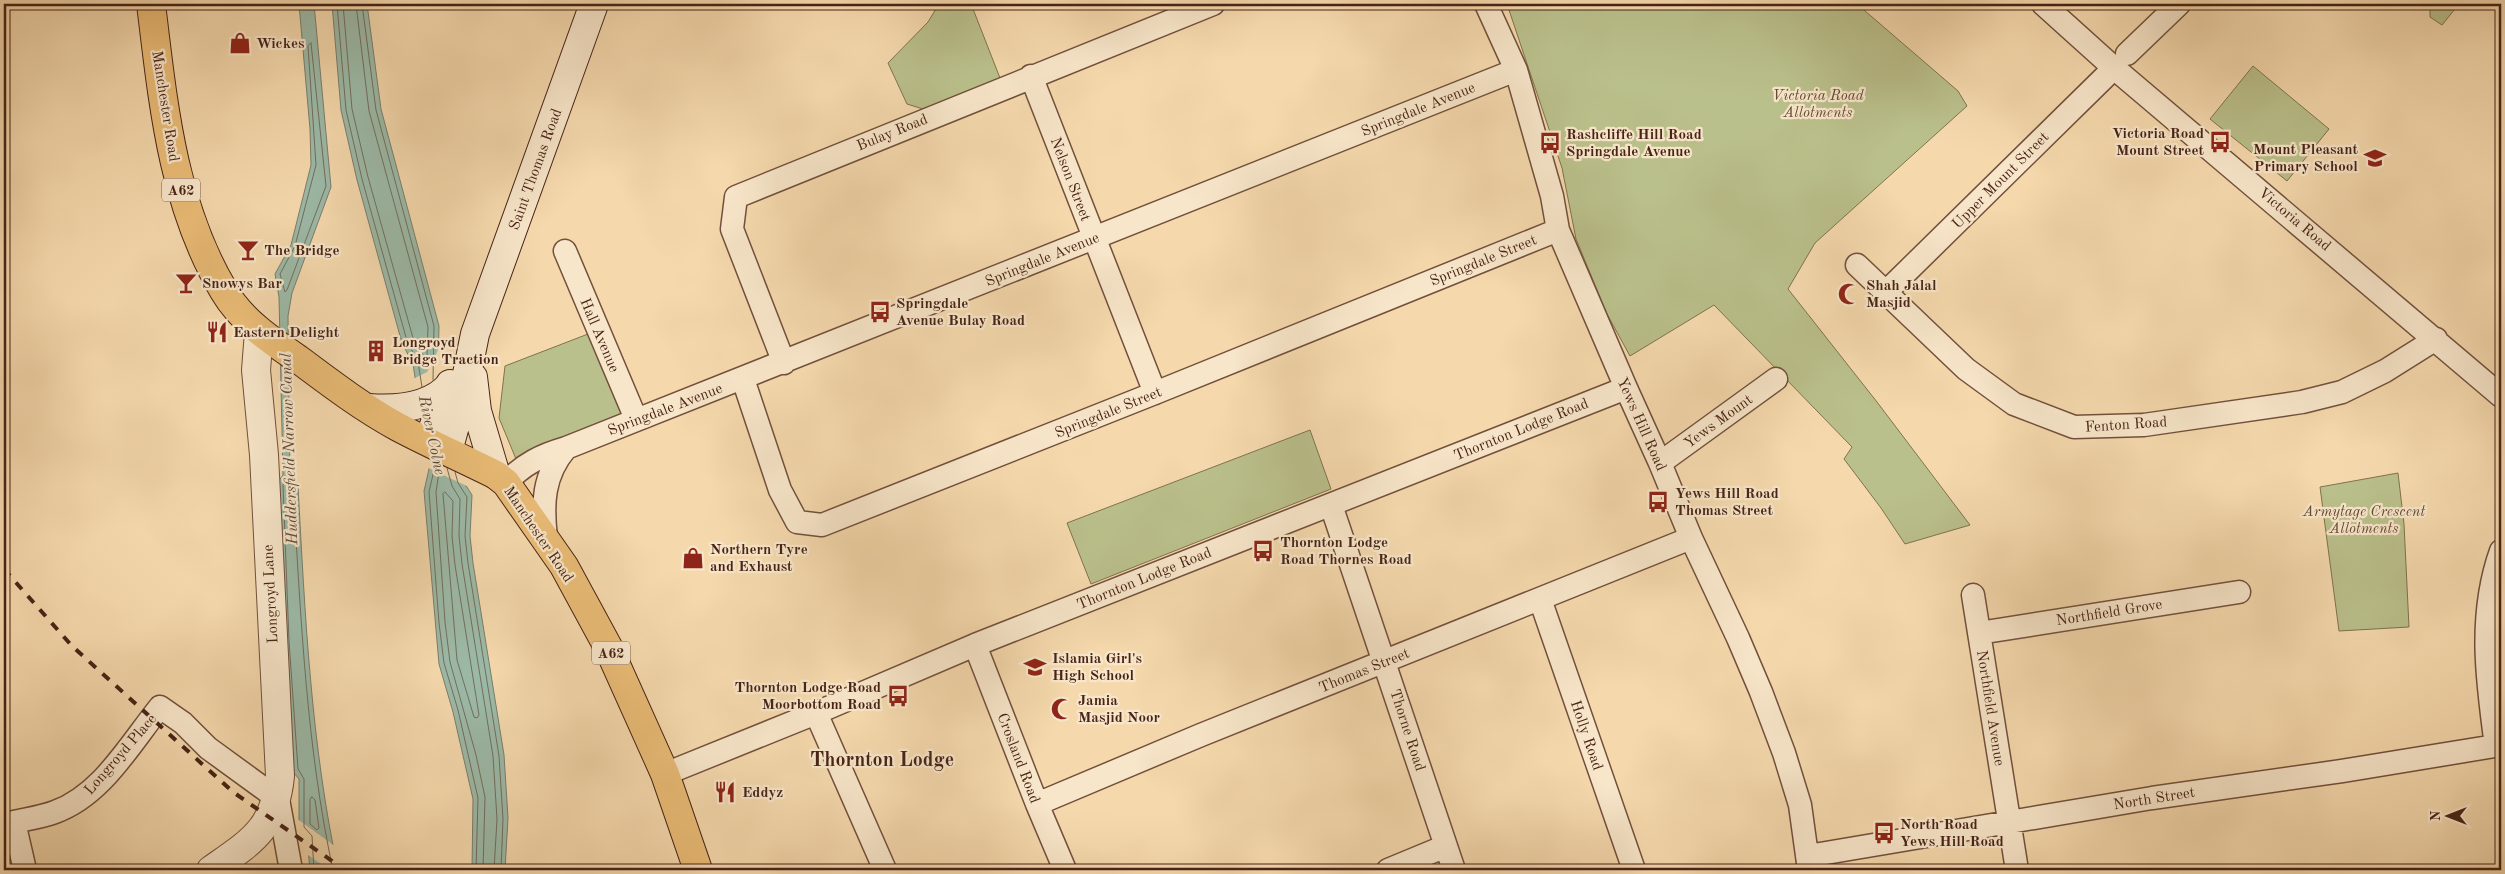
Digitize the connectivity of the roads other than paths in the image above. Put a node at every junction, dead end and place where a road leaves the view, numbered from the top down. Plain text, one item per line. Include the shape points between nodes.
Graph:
1 (151, 4) edge
2 (594, 4) edge
3 (1212, 4) edge
4 (1486, 4) edge
5 (2043, 4) edge
6 (2179, 4) edge
7 (2121, 61) junction
8 (1516, 70) junction
9 (1031, 76) junction
10 (1558, 230) junction
11 (1094, 238) junction
12 (565, 251) dead end
13 (1857, 265) dead end
14 (1886, 292) junction
15 (264, 335) junction
16 (2436, 339) junction
17 (473, 344) junction
18 (784, 363) junction
19 (1776, 378) dead end
20 (743, 379) junction
21 (450, 385) junction
22 (1626, 388) junction
23 (1155, 393) junction
24 (2501, 396) edge
25 (369, 408) junction
26 (636, 420) junction
27 (439, 447) junction
28 (566, 448) junction
29 (1660, 463) junction
30 (501, 479) junction
31 (1331, 505) junction
32 (546, 538) junction
33 (1691, 538) junction
34 (2501, 551) edge
35 (2240, 592) dead end
36 (1973, 595) dead end
37 (1540, 599) junction
38 (1979, 633) junction
39 (975, 645) junction
40 (1385, 662) junction
41 (816, 713) junction
42 (2499, 745) edge
43 (665, 774) junction
44 (278, 799) junction
45 (1037, 804) junction
46 (2008, 822) junction
47 (1446, 846) junction
48 (1808, 863) edge
49 (25, 870) edge
50 (211, 870) edge
51 (291, 870) edge
52 (698, 870) edge
53 (885, 870) edge
54 (1065, 870) edge
55 (1388, 870) edge
56 (1454, 870) edge
57 (1634, 870) edge
58 (2017, 870) edge

1 - 15 main road, Manchester Road / A62 via 169,141 189,216 224,291
2 - 17 main road, Saint Thomas Road
3 - 9 street, Bulay Road
4 - 8 street, Yews Hill Road
5 - 7 street, Victoria Road
6 - 7 street, Upper Mount Street
7 - 14 street, Upper Mount Street
7 - 16 street, Victoria Road
8 - 10 street, Yews Hill Road via 1552,196
8 - 11 street, Springdale Avenue
9 - 11 street, Nelson Street
9 - 18 street, Bulay Road via 736,197 732,229
10 - 22 street, Yews Hill Road
10 - 23 street, Springdale Street
11 - 18 street, Springdale Avenue
11 - 23 street, Nelson Street
12 - 26 street, Hall Avenue
13 - 14 street, Fenton Road
14 - 16 street, Fenton Road via 1966,368 2014,404 2074,427 2144,425 2302,402 2342,392 2385,371
15 - 25 main road, Manchester Road / A62
15 - 44 main road, Longroyd Lane via 256,370 280,776
16 - 24 street, Victoria Road
17 - 21 main road, Saint Thomas Road via 463,348
17 - 27 main road, Saint Thomas Road via 457,418
17 - 30 main road via 476,411
18 - 20 street, Springdale Avenue
19 - 29 street, Yews Mount
20 - 23 street, Springdale Street via 780,490 797,522 822,525
20 - 26 street, Springdale Avenue
21 - 25 main road via 441,395 411,406
21 - 27 main road, Saint Thomas Road
22 - 29 street, Yews Hill Road
22 - 31 street, Thornton Lodge Road
25 - 27 main road, Manchester Road / A62 via 397,427
26 - 28 street, Springdale Avenue
27 - 30 main road, Manchester Road / A62
28 - 30 street, Springdale Avenue via 546,454
28 - 32 street via 554,462 547,483 543,504
29 - 33 street, Yews Hill Road
30 - 32 main road, Manchester Road / A62
31 - 39 street, Thornton Lodge Road
31 - 40 street, Thorne Road
32 - 43 main road, Manchester Road / A62 via 608,647
33 - 37 street, Thomas Street
33 - 48 street, Yews Hill Road via 1738,638 1784,753 1800,804
34 - 42 street via 2492,583 2486,630 2487,674
35 - 38 street, Northfield Grove
36 - 38 street, Northfield Avenue
37 - 40 street, Thomas Street
37 - 57 street, Holly Road
38 - 46 street, Northfield Avenue
39 - 41 street, Thornton Lodge Road
39 - 45 street, Crosland Road
40 - 45 street, Thomas Street
40 - 47 street, Thorne Road
41 - 43 street, Thornton Lodge Road
41 - 53 street
42 - 46 street, North Street
43 - 52 main road, Manchester Road / A62
44 - 49 street, Longroyd Place via 208,748 184,723 160,707 97,785 83,797 55,812 14,822
44 - 50 main road, Longroyd Lane via 267,824 246,846
44 - 51 street
45 - 54 street, Crosland Road
46 - 48 street, North Street
46 - 58 street, Northfield Avenue
47 - 55 street
47 - 56 street, Thorne Road

